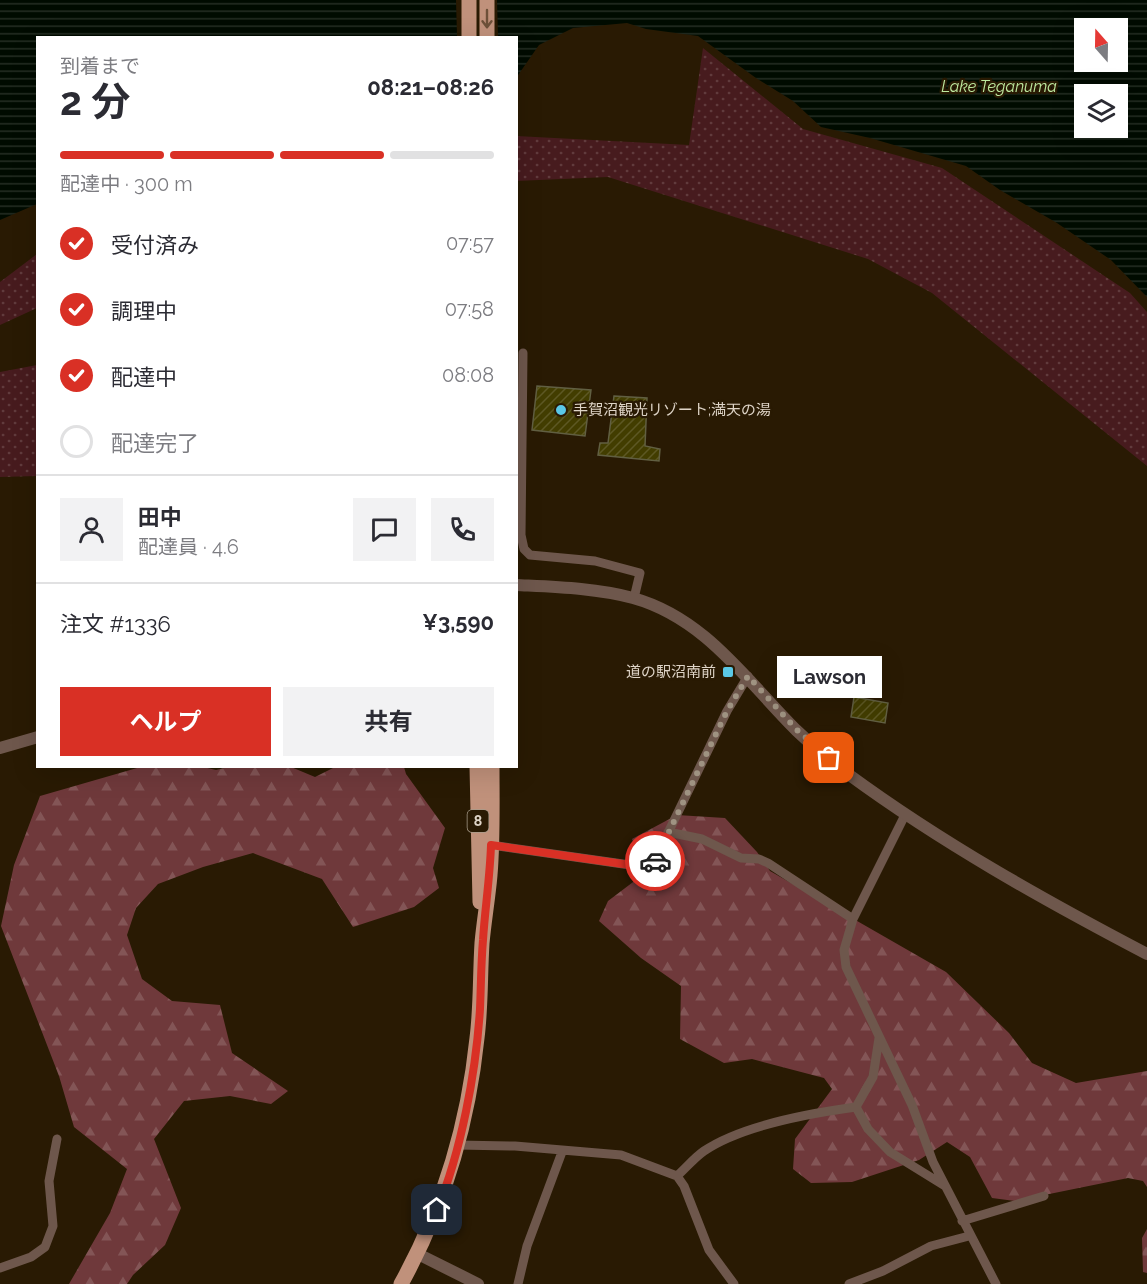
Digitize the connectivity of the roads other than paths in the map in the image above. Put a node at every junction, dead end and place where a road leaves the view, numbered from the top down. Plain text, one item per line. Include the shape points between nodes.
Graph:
1 (469, 0) edge
2 (487, 0) edge
3 (469, 36) edge
4 (487, 36) edge
5 (523, 353) dead end
6 (518, 585) edge
7 (634, 598) junction
8 (748, 676) junction
9 (36, 738) edge
10 (0, 748) edge
11 (477, 768) edge
12 (492, 768) edge
13 (905, 814) junction
14 (668, 832) junction
15 (491, 845) junction
16 (853, 919) junction
17 (482, 941) junction
18 (1147, 954) edge
19 (879, 1037) junction
20 (856, 1107) junction
21 (57, 1139) dead end
22 (457, 1145) junction
23 (562, 1152) junction
24 (677, 1176) junction
25 (945, 1186) junction
26 (1044, 1196) dead end
27 (962, 1221) junction
28 (969, 1236) junction
29 (417, 1254) junction
30 (0, 1268) edge
31 (401, 1284) edge
32 (478, 1284) edge
33 (518, 1284) edge
34 (734, 1284) edge
35 (849, 1284) edge
36 (996, 1284) edge

1 - 3 main road
2 -> 4 main road
5 - 7 street via 524,549 530,555 595,561 640,573
6 - 7 street via 596,590
7 - 8 street via 681,618
8 - 13 street via 797,730 845,772
8 - 14 street
9 - 10 street
11 - 17 main road, 8
12 - 15 main road, 8
13 - 16 street
13 - 18 street via 1065,911
14 - 15 street via 651,868
14 - 16 street via 702,839 741,858 768,863
15 - 17 main road, 8
16 - 19 street via 844,950 846,967
17 - 22 main road, 8 via 477,1040
19 - 20 street via 873,1077
19 - 25 street
20 - 24 street via 791,1119 732,1137 704,1151
20 - 25 street via 868,1129 890,1152
21 - 30 street via 48,1181 53,1226 45,1248
22 - 23 street
22 - 29 main road, 8 via 443,1195
23 - 24 street via 621,1155
23 - 33 street via 527,1246
24 - 34 street via 709,1250
25 - 27 street
26 - 27 street
27 - 28 street
28 - 35 street via 931,1246
28 - 36 street
29 - 31 main road, 8
29 - 32 street

